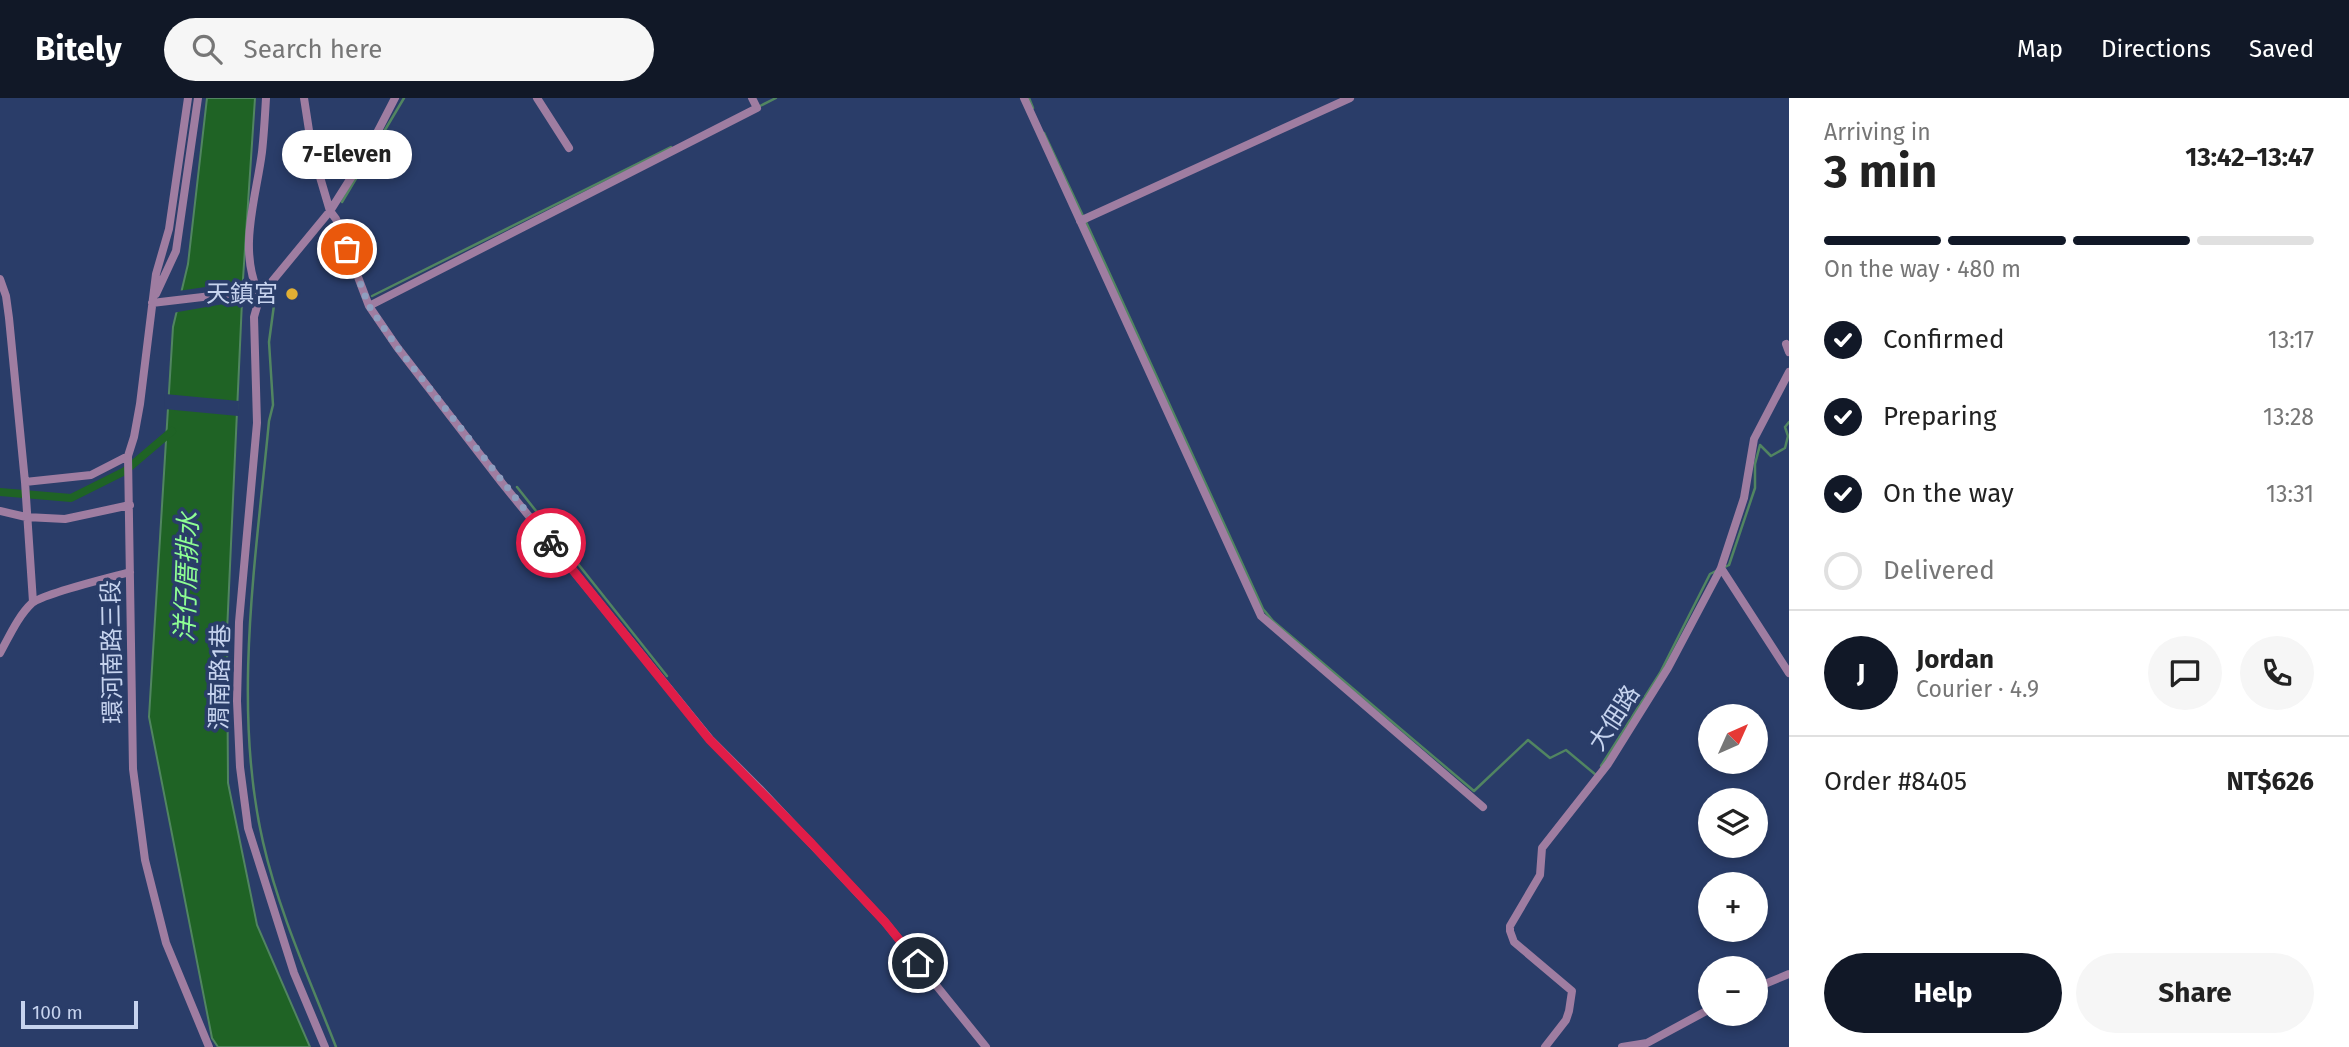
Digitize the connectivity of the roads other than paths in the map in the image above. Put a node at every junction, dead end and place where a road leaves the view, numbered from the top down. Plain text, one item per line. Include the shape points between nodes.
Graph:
1 (188, 98) edge
2 (198, 98) edge
3 (266, 98) edge
4 (304, 98) edge
5 (395, 98) edge
6 (537, 98) edge
7 (752, 98) edge
8 (1024, 98) edge
9 (1350, 98) edge
10 (569, 148) dead end
11 (330, 211) junction
12 (1080, 222) junction
13 (0, 279) edge
14 (260, 296) junction
15 (152, 303) junction
16 (369, 306) junction
17 (1789, 346) edge
18 (1789, 352) edge
19 (1789, 372) edge
20 (128, 456) junction
21 (25, 485) junction
22 (130, 505) junction
23 (0, 511) edge
24 (26, 513) junction
25 (1721, 568) junction
26 (130, 572) junction
27 (33, 602) junction
28 (0, 653) edge
29 (1789, 673) edge
30 (1483, 807) dead end
31 (1789, 974) edge
32 (1768, 983) edge
33 (1698, 1015) edge
34 (209, 1047) edge
35 (325, 1047) edge
36 (986, 1047) edge
37 (1545, 1047) edge
38 (1622, 1047) edge

1 - 15 street, 環河南路三段 via 169,229
2 - 15 street via 176,251
3 - 14 street via 248,235 251,278
4 - 11 street via 312,150
5 - 11 street
6 - 10 street
7 - 16 street via 757,108
8 - 12 street
9 - 12 street
11 - 14 street
11 - 16 street
12 - 30 street via 1261,616
13 - 21 street via 9,318
14 - 15 street via 245,292
14 - 35 street, 渭南路1巷 via 254,317 257,423 239,634 240,767 248,828 294,973
15 - 20 street, 環河南路三段 via 140,404
16 - 36 street via 502,483 709,739 885,922
17 - 18 street via 1786,344
19 - 25 street, 大佃路 via 1754,439 1744,498
20 - 21 street via 91,475
20 - 22 street, 環河南路三段
21 - 24 street
22 - 24 street via 65,519
22 - 26 street, 環河南路三段
23 - 24 street
24 - 27 street
25 - 29 street
25 - 37 street, 大佃路 via 1668,668 1608,764 1542,848 1540,875 1510,926 1514,942 1572,991 1566,1020
26 - 27 street
26 - 34 street, 環河南路三段 via 133,757 145,860 166,943
27 - 28 street
31 - 32 street
33 - 38 street via 1647,1042

